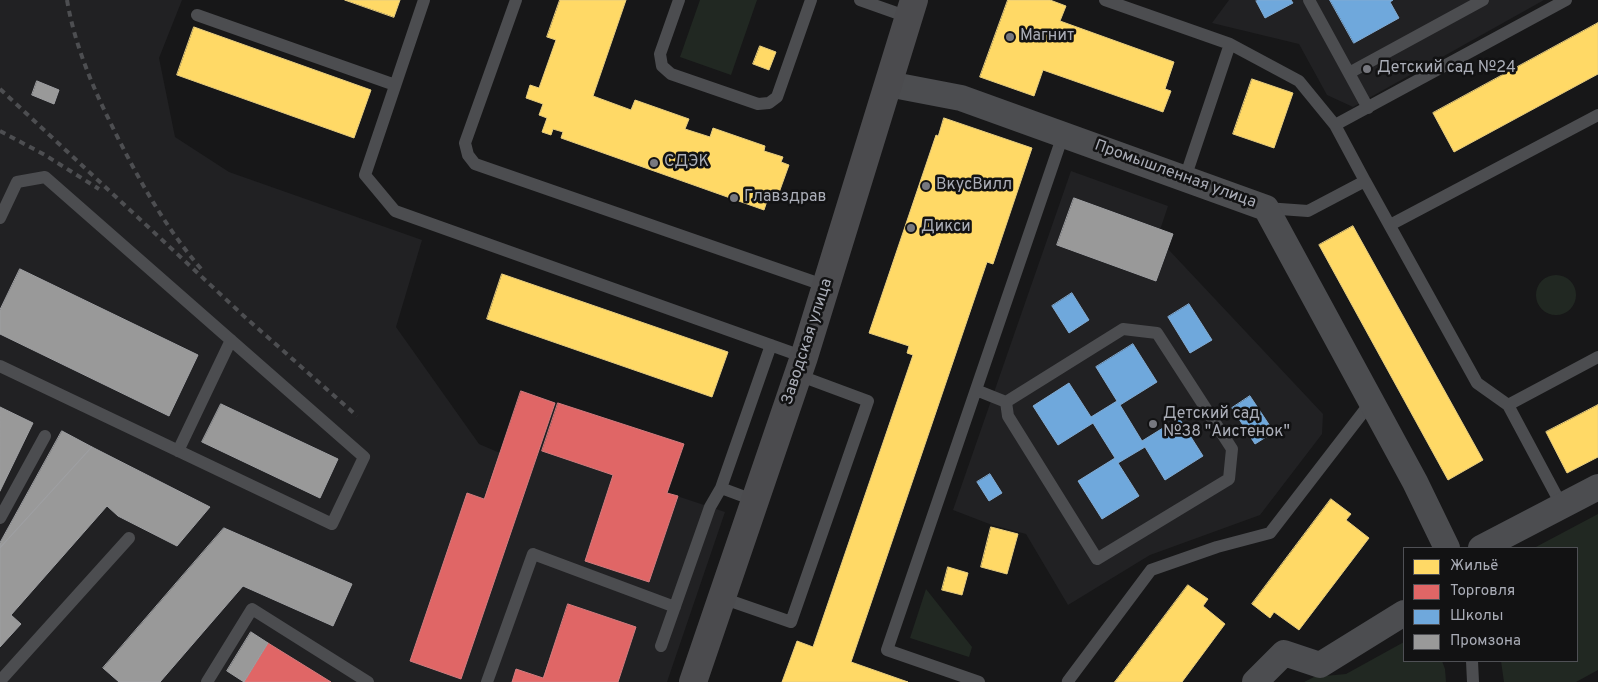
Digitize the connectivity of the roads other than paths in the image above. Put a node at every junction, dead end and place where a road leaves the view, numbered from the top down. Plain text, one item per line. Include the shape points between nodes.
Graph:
1 (424, 0) edge
2 (516, 0) edge
3 (811, 0) edge
4 (860, 0) edge
5 (1105, 0) edge
6 (1309, 0) edge
7 (1482, 0) edge
8 (1566, 0) edge
9 (676, 1) edge
10 (911, 8) edge
11 (197, 15) dead end
12 (1230, 44) junction
13 (1349, 73) junction
14 (888, 84) junction
15 (395, 85) junction
16 (1368, 108) junction
17 (1598, 115) edge
18 (1335, 125) junction
19 (1063, 134) junction
20 (1185, 178) junction
21 (1365, 181) junction
22 (1266, 208) junction
23 (0, 218) edge
24 (1390, 225) junction
25 (826, 286) junction
26 (231, 340) junction
27 (771, 345) junction
28 (1598, 357) edge
29 (0, 366) edge
30 (801, 366) junction
31 (976, 390) junction
32 (1006, 402) junction
33 (1371, 402) junction
34 (1508, 405) junction
35 (45, 436) dead end
36 (178, 450) junction
37 (1598, 487) edge
38 (721, 488) junction
39 (756, 501) junction
40 (1562, 506) junction
41 (0, 518) edge
42 (129, 538) dead end
43 (1447, 547) edge
44 (1483, 547) edge
45 (722, 598) junction
46 (675, 607) junction
47 (1403, 614) edge
48 (661, 646) dead end
49 (1472, 662) edge
50 (0, 681) edge
51 (206, 682) edge
52 (368, 682) edge
53 (486, 682) edge
54 (693, 682) edge
55 (979, 682) edge
56 (1067, 682) edge
57 (1255, 682) edge
58 (1473, 682) edge

1 - 15 lane
2 - 25 lane via 465,143 475,164
3 - 9 lane via 777,97 769,104 758,104 671,74 662,66 660,54
4 - 10 lane
5 - 12 lane
6 - 13 lane
7 - 13 lane
8 - 16 lane
10 - 14 street, Заводская улица
11 - 15 lane
12 - 18 lane via 1299,81
12 - 20 lane
13 - 16 lane
14 - 19 street, Промышленная улица via 961,98
14 - 25 street, Заводская улица
15 - 27 lane via 364,175 394,211
16 - 18 lane
17 - 24 lane
18 - 21 lane
19 - 20 street, Промышленная улица
19 - 31 lane
20 - 22 street, Промышленная улица
21 - 22 lane via 1308,211
21 - 24 lane
22 - 33 street, Промышленная улица
23 - 26 lane via 17,182 45,177
24 - 34 lane via 1477,383
25 - 30 street, Заводская улица
26 - 36 lane
26 - 36 lane via 364,457 332,524
27 - 30 lane
27 - 38 lane
28 - 34 lane
29 - 36 lane
30 - 39 street, Заводская улица
30 - 45 lane via 868,401 792,622
31 - 32 lane
31 - 55 lane via 887,650
32 - 32 lane via 1008,416 1097,559 1228,479 1232,449 1157,333 1122,329
33 - 43 street, Промышленная улица
33 - 56 lane via 1270,532 1151,570
34 - 40 lane
35 - 41 lane
37 - 40 street
38 - 39 lane
38 - 46 lane via 710,507
39 - 45 street, Заводская улица
40 - 44 street
42 - 50 lane
45 - 54 street, Заводская улица
46 - 48 lane
46 - 53 lane via 533,554
47 - 57 street via 1320,665 1284,652
49 - 58 lane
51 - 52 lane via 252,610

